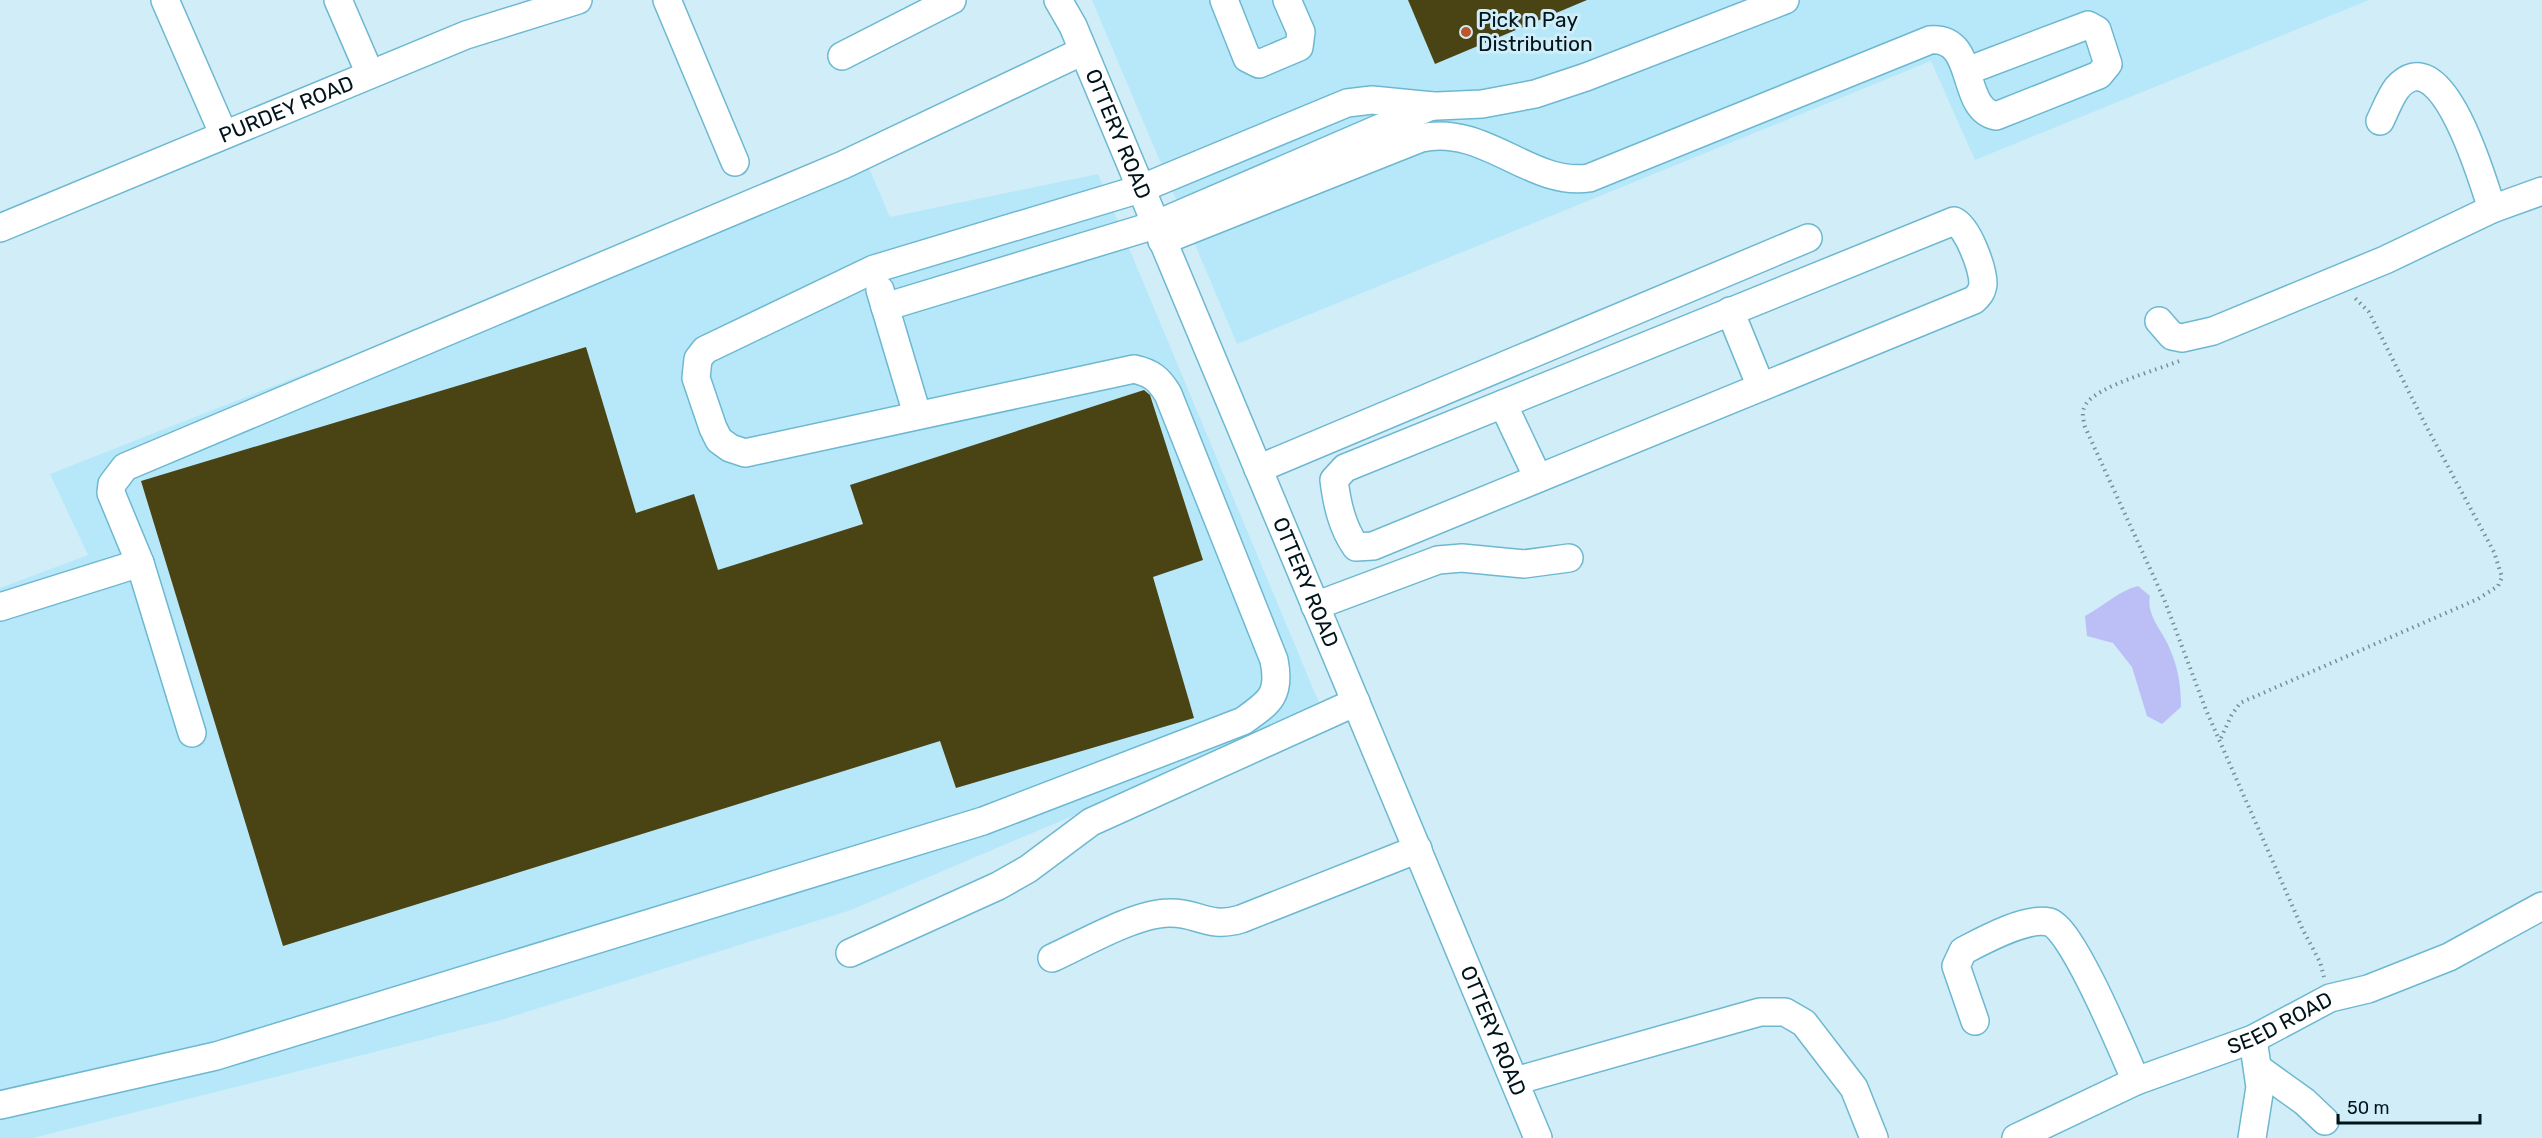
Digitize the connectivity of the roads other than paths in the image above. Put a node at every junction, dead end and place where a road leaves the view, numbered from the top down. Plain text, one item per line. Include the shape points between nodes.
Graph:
1 (165, 0) edge
2 (338, 0) edge
3 (578, 0) edge
4 (667, 0) edge
5 (952, 0) edge
6 (1058, 0) edge
7 (1224, 0) edge
8 (1287, 0) edge
9 (1785, 0) edge
10 (1071, 13) edge
11 (1083, 51) junction
12 (842, 56) dead end
13 (1967, 70) junction
14 (370, 74) junction
15 (1433, 106) junction
16 (2380, 121) dead end
17 (223, 133) junction
18 (735, 162) dead end
19 (2542, 192) edge
20 (1142, 194) junction
21 (2492, 209) junction
22 (0, 228) edge
23 (1158, 233) junction
24 (1808, 238) dead end
25 (874, 269) junction
26 (885, 307) junction
27 (1730, 311) junction
28 (2159, 321) dead end
29 (1761, 387) junction
30 (1503, 404) junction
31 (917, 414) junction
32 (1359, 427) junction
33 (1392, 448) junction
34 (1258, 469) junction
35 (1538, 478) junction
36 (1569, 558) dead end
37 (140, 563) junction
38 (1315, 606) junction
39 (0, 607) edge
40 (1356, 702) junction
41 (192, 734) dead end
42 (1418, 849) junction
43 (2542, 906) edge
44 (850, 953) dead end
45 (1052, 958) dead end
46 (1975, 1021) dead end
47 (2253, 1039) junction
48 (2259, 1069) junction
49 (1515, 1081) junction
50 (2136, 1081) junction
51 (0, 1106) edge
52 (2325, 1121) dead end
53 (1538, 1138) edge
54 (1874, 1138) edge
55 (2016, 1138) edge
56 (2252, 1138) edge

1 - 17 street
2 - 14 street
3 - 14 street, PURDEY ROAD via 496,24
4 - 18 street
5 - 12 street
6 - 10 street, OTTERY ROAD
7 - 8 street via 1247,58 1258,64 1299,46 1301,32
9 - 15 street via 1535,94 1482,104
10 - 11 street, OTTERY ROAD
11 - 20 street, OTTERY ROAD
11 - 37 street via 843,165 125,467 112,484 111,493
13 - 13 street via 1979,107 1996,116 2099,75 2108,64 2097,30 2088,25
13 - 23 street via 1953,47 1941,39 1930,40 1707,132 1577,180 1549,173 1457,136 1421,138
14 - 17 street, PURDEY ROAD
15 - 20 street via 1357,113
15 - 23 street
16 - 21 street via 2397,88 2406,81 2425,78 2435,84 2460,122
17 - 22 street, PURDEY ROAD
19 - 21 street
20 - 23 street, OTTERY ROAD
20 - 25 street
21 - 28 street via 2385,260 2213,331 2182,338 2172,336
23 - 26 street
23 - 34 street, OTTERY ROAD
24 - 32 street
25 - 26 street
25 - 31 street via 705,350 695,367 696,378 719,440 745,453
26 - 31 street
27 - 29 street
27 - 29 street via 1948,222 1960,224 1966,230 1982,279 1980,294 1974,300
27 - 30 street
29 - 35 street
30 - 33 street
30 - 35 street
31 - 51 street via 1134,369 1159,380 1168,394 1274,660 1278,680 1266,705 1244,721 983,821 216,1056
32 - 33 street
32 - 34 street
33 - 35 street via 1345,468 1334,480 1339,511 1356,547 1373,546
34 - 38 street, OTTERY ROAD
36 - 38 street via 1524,564 1462,558 1438,560
37 - 39 street
37 - 41 street
38 - 40 street, OTTERY ROAD
40 - 42 street, OTTERY ROAD
40 - 44 street via 1091,822 1028,869 998,886
42 - 45 street via 1234,921 1215,924 1168,913 1144,917
42 - 49 street, OTTERY ROAD
43 - 47 street, SEED ROAD via 2449,957 2368,989 2330,998
46 - 50 street via 1956,966 1963,951 2028,923 2056,924 2087,974
47 - 48 street
47 - 50 street, SEED ROAD
48 - 52 street
48 - 56 street
49 - 53 street, OTTERY ROAD
49 - 54 street via 1760,1012 1785,1012 1804,1023 1854,1088
50 - 55 street, SEED ROAD

